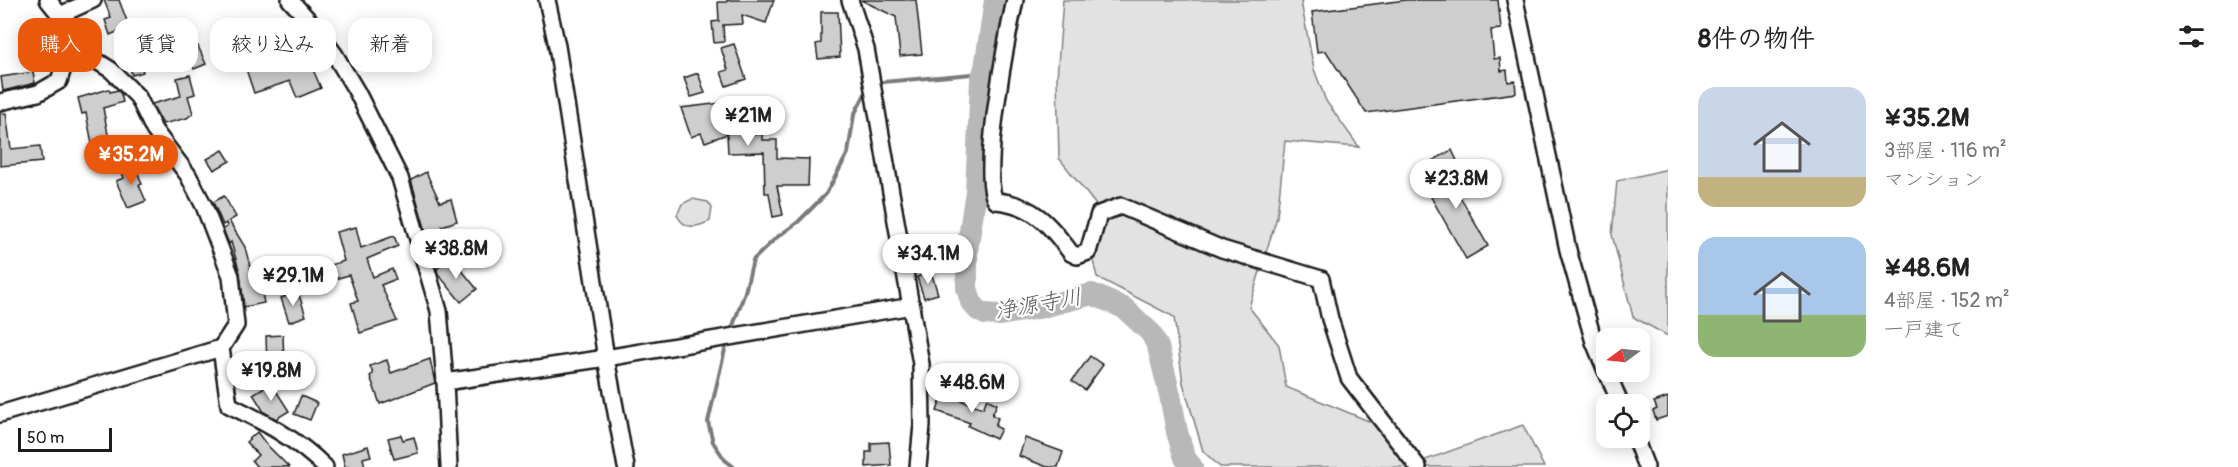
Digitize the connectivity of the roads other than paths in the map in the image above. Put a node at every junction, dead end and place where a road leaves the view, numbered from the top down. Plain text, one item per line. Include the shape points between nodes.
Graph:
1 (48, 0) edge
2 (93, 0) edge
3 (290, 0) edge
4 (547, 0) edge
5 (850, 0) edge
6 (1015, 0) edge
7 (1515, 0) edge
8 (60, 15) junction
9 (62, 18) edge
10 (102, 64) edge
11 (62, 72) edge
12 (0, 102) edge
13 (912, 306) junction
14 (1596, 346) edge
15 (222, 348) junction
16 (606, 358) junction
17 (445, 382) junction
18 (0, 414) edge
19 (1639, 448) edge
20 (325, 467) edge
21 (449, 467) edge
22 (626, 467) edge
23 (918, 467) edge
24 (1418, 467) edge
25 (1646, 467) edge

1 - 8 street
2 - 8 street
3 - 17 street via 335,55 400,177 439,311
4 - 16 street
5 - 13 street via 866,49
6 - 24 street via 996,102 992,195 996,201 1012,202 1037,214 1077,256 1088,252 1099,214 1121,206 1222,249 1321,279 1349,378
7 - 14 street via 1568,250
8 - 9 street
10 - 15 street via 138,97 154,130 188,176 204,206 231,276 236,325
11 - 12 street via 59,81 38,93
13 - 16 street
13 - 23 street via 921,364
15 - 18 street
15 - 20 street via 229,405 276,428
16 - 17 street
16 - 22 street
17 - 21 street
19 - 25 street

